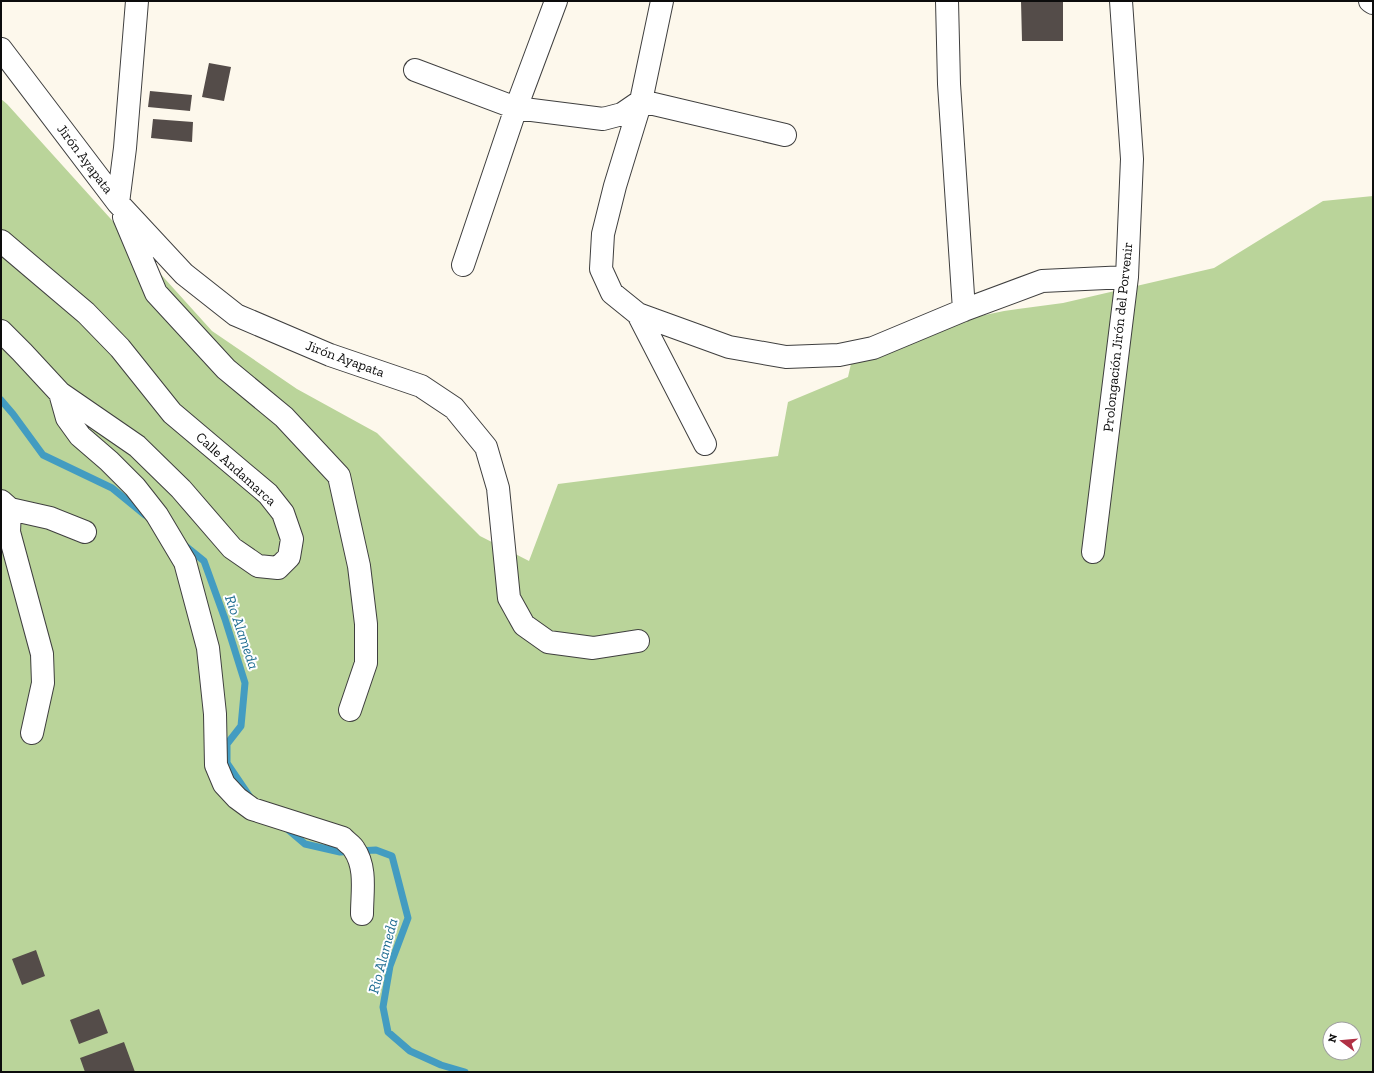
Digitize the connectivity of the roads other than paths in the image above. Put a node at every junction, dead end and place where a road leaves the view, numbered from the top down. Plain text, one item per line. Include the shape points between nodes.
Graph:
1 (137, 1) edge
2 (556, 1) edge
3 (662, 1) edge
4 (947, 1) edge
5 (1121, 1) edge
6 (1370, 1) edge
7 (1373, 3) edge
8 (1, 49) edge
9 (415, 70) dead end
10 (641, 101) junction
11 (516, 108) junction
12 (785, 136) dead end
13 (118, 203) junction
14 (1, 241) edge
15 (463, 264) dead end
16 (1127, 277) junction
17 (964, 310) junction
18 (638, 314) junction
19 (1, 331) edge
20 (60, 393) junction
21 (705, 444) dead end
22 (6, 505) edge
23 (85, 532) dead end
24 (1093, 552) dead end
25 (638, 641) dead end
26 (350, 710) dead end
27 (32, 734) dead end
28 (362, 914) dead end

1 - 13 street
2 - 11 street
3 - 10 street
4 - 17 street
5 - 16 street, Prolongación Jirón del Porvenir via 1132,159
6 - 7 street
8 - 13 street, Jirón Ayapata
9 - 11 street
10 - 11 street via 622,114 603,119
10 - 12 street
10 - 18 street via 603,234 601,269 612,293
11 - 15 street
13 - 25 street, Jirón Ayapata via 184,274 236,315 330,355 421,386 454,408 486,447 498,488 509,598 524,625 548,642 593,648
13 - 26 street via 156,293 226,369 284,417 339,476 359,566 366,624 366,663
14 - 20 street, Calle Andamarca via 86,314 120,348 172,413 268,494 283,513 292,539 289,556 278,568 258,566 232,548 182,489 137,446
16 - 17 street via 1042,281
16 - 24 street, Prolongación Jirón del Porvenir
17 - 18 street via 873,348 839,355 786,357 729,347
18 - 21 street
19 - 20 street, Calle Andamarca
20 - 28 street via 67,418 80,436 134,487 157,516 185,562 208,648 215,714 216,765 224,784 252,809 343,838 354,848 363,874
22 - 23 street
22 - 27 street via 9,532 42,654 43,682

